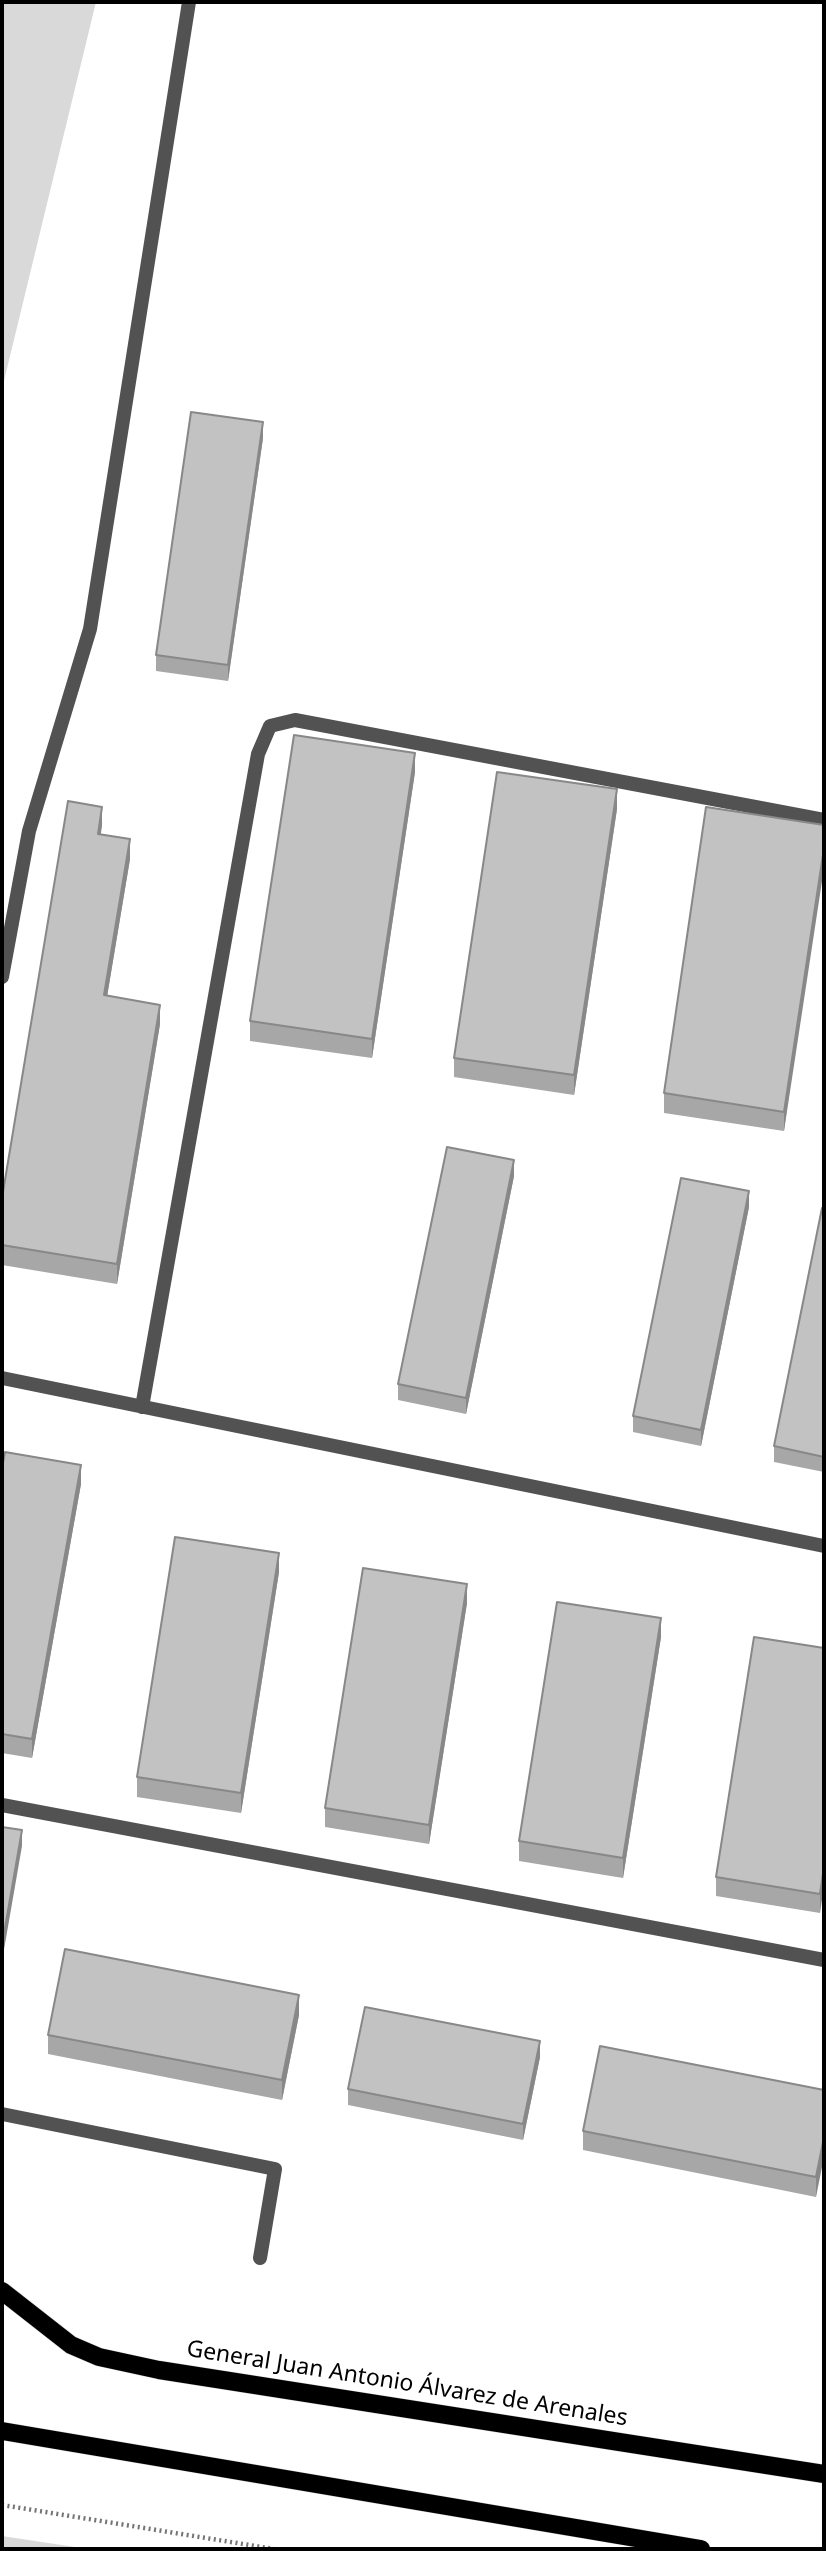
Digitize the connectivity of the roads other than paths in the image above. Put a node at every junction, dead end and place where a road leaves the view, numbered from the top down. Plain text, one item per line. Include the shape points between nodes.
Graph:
1 (189, 2) edge
2 (824, 820) edge
3 (2, 977) edge
4 (2, 1378) edge
5 (142, 1407) junction
6 (824, 1546) edge
7 (2, 1805) edge
8 (824, 1960) edge
9 (2, 2114) edge
10 (260, 2258) dead end
11 (2, 2291) edge
12 (2, 2431) edge
13 (824, 2474) edge
14 (701, 2549) edge

1 - 3 lane via 90,629 29,831
2 - 5 lane via 295,720 270,726 258,754
4 - 5 lane
5 - 6 lane
7 - 8 lane
9 - 10 lane via 275,2169
11 - 13 main road, General Juan Antonio Álvarez de Arenales via 71,2345 99,2357
12 - 14 main road

